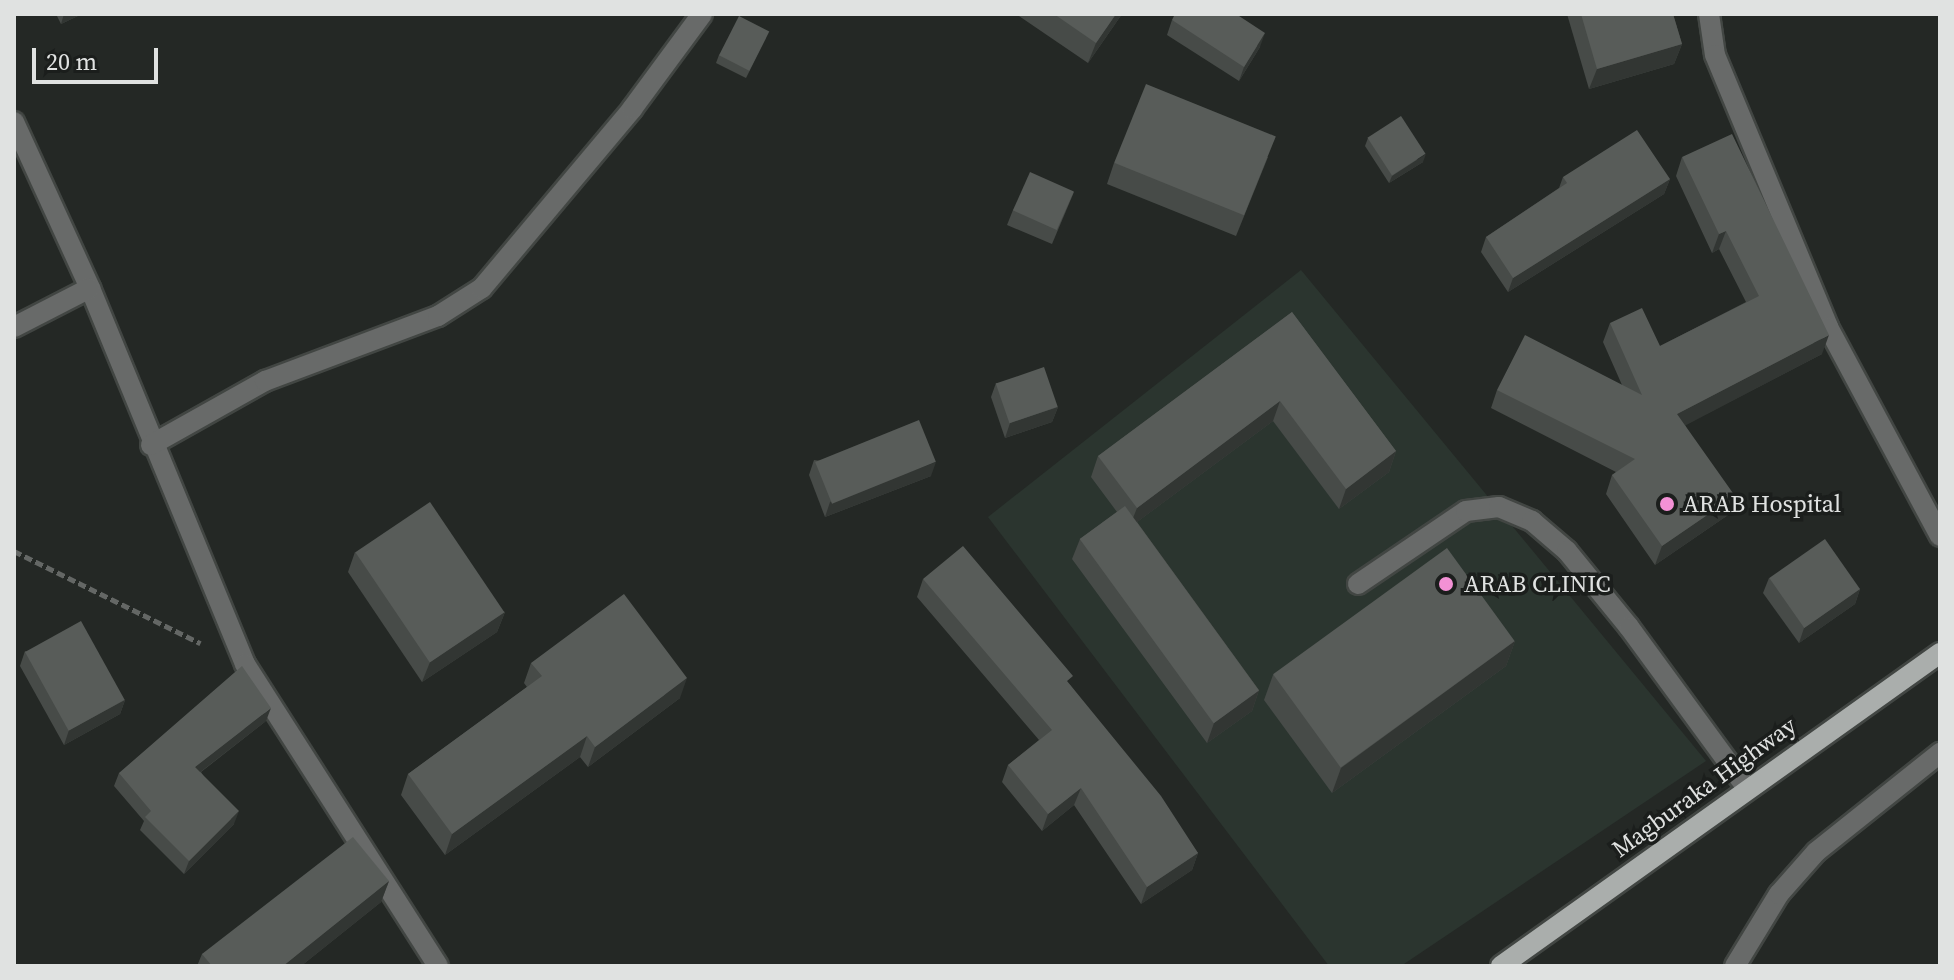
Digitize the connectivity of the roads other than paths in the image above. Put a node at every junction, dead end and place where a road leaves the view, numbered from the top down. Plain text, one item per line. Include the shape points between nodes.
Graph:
1 (702, 14) edge
2 (1709, 14) edge
3 (14, 122) edge
4 (90, 288) junction
5 (14, 327) edge
6 (151, 445) junction
7 (1940, 536) edge
8 (1358, 584) dead end
9 (1940, 653) edge
10 (1940, 753) edge
11 (1747, 788) junction
12 (438, 966) edge
13 (1501, 966) edge
14 (1735, 966) edge

1 - 6 street via 632,109 482,288 438,316 265,381
2 - 7 street via 1715,55 1828,327
3 - 4 street
4 - 5 street
4 - 6 street
6 - 12 street via 245,664
8 - 11 street via 1466,511 1499,507 1532,521 1567,551 1629,627
9 - 11 main road, Magburaka Highway
10 - 14 street via 1816,852 1779,894
11 - 13 main road, Magburaka Highway

